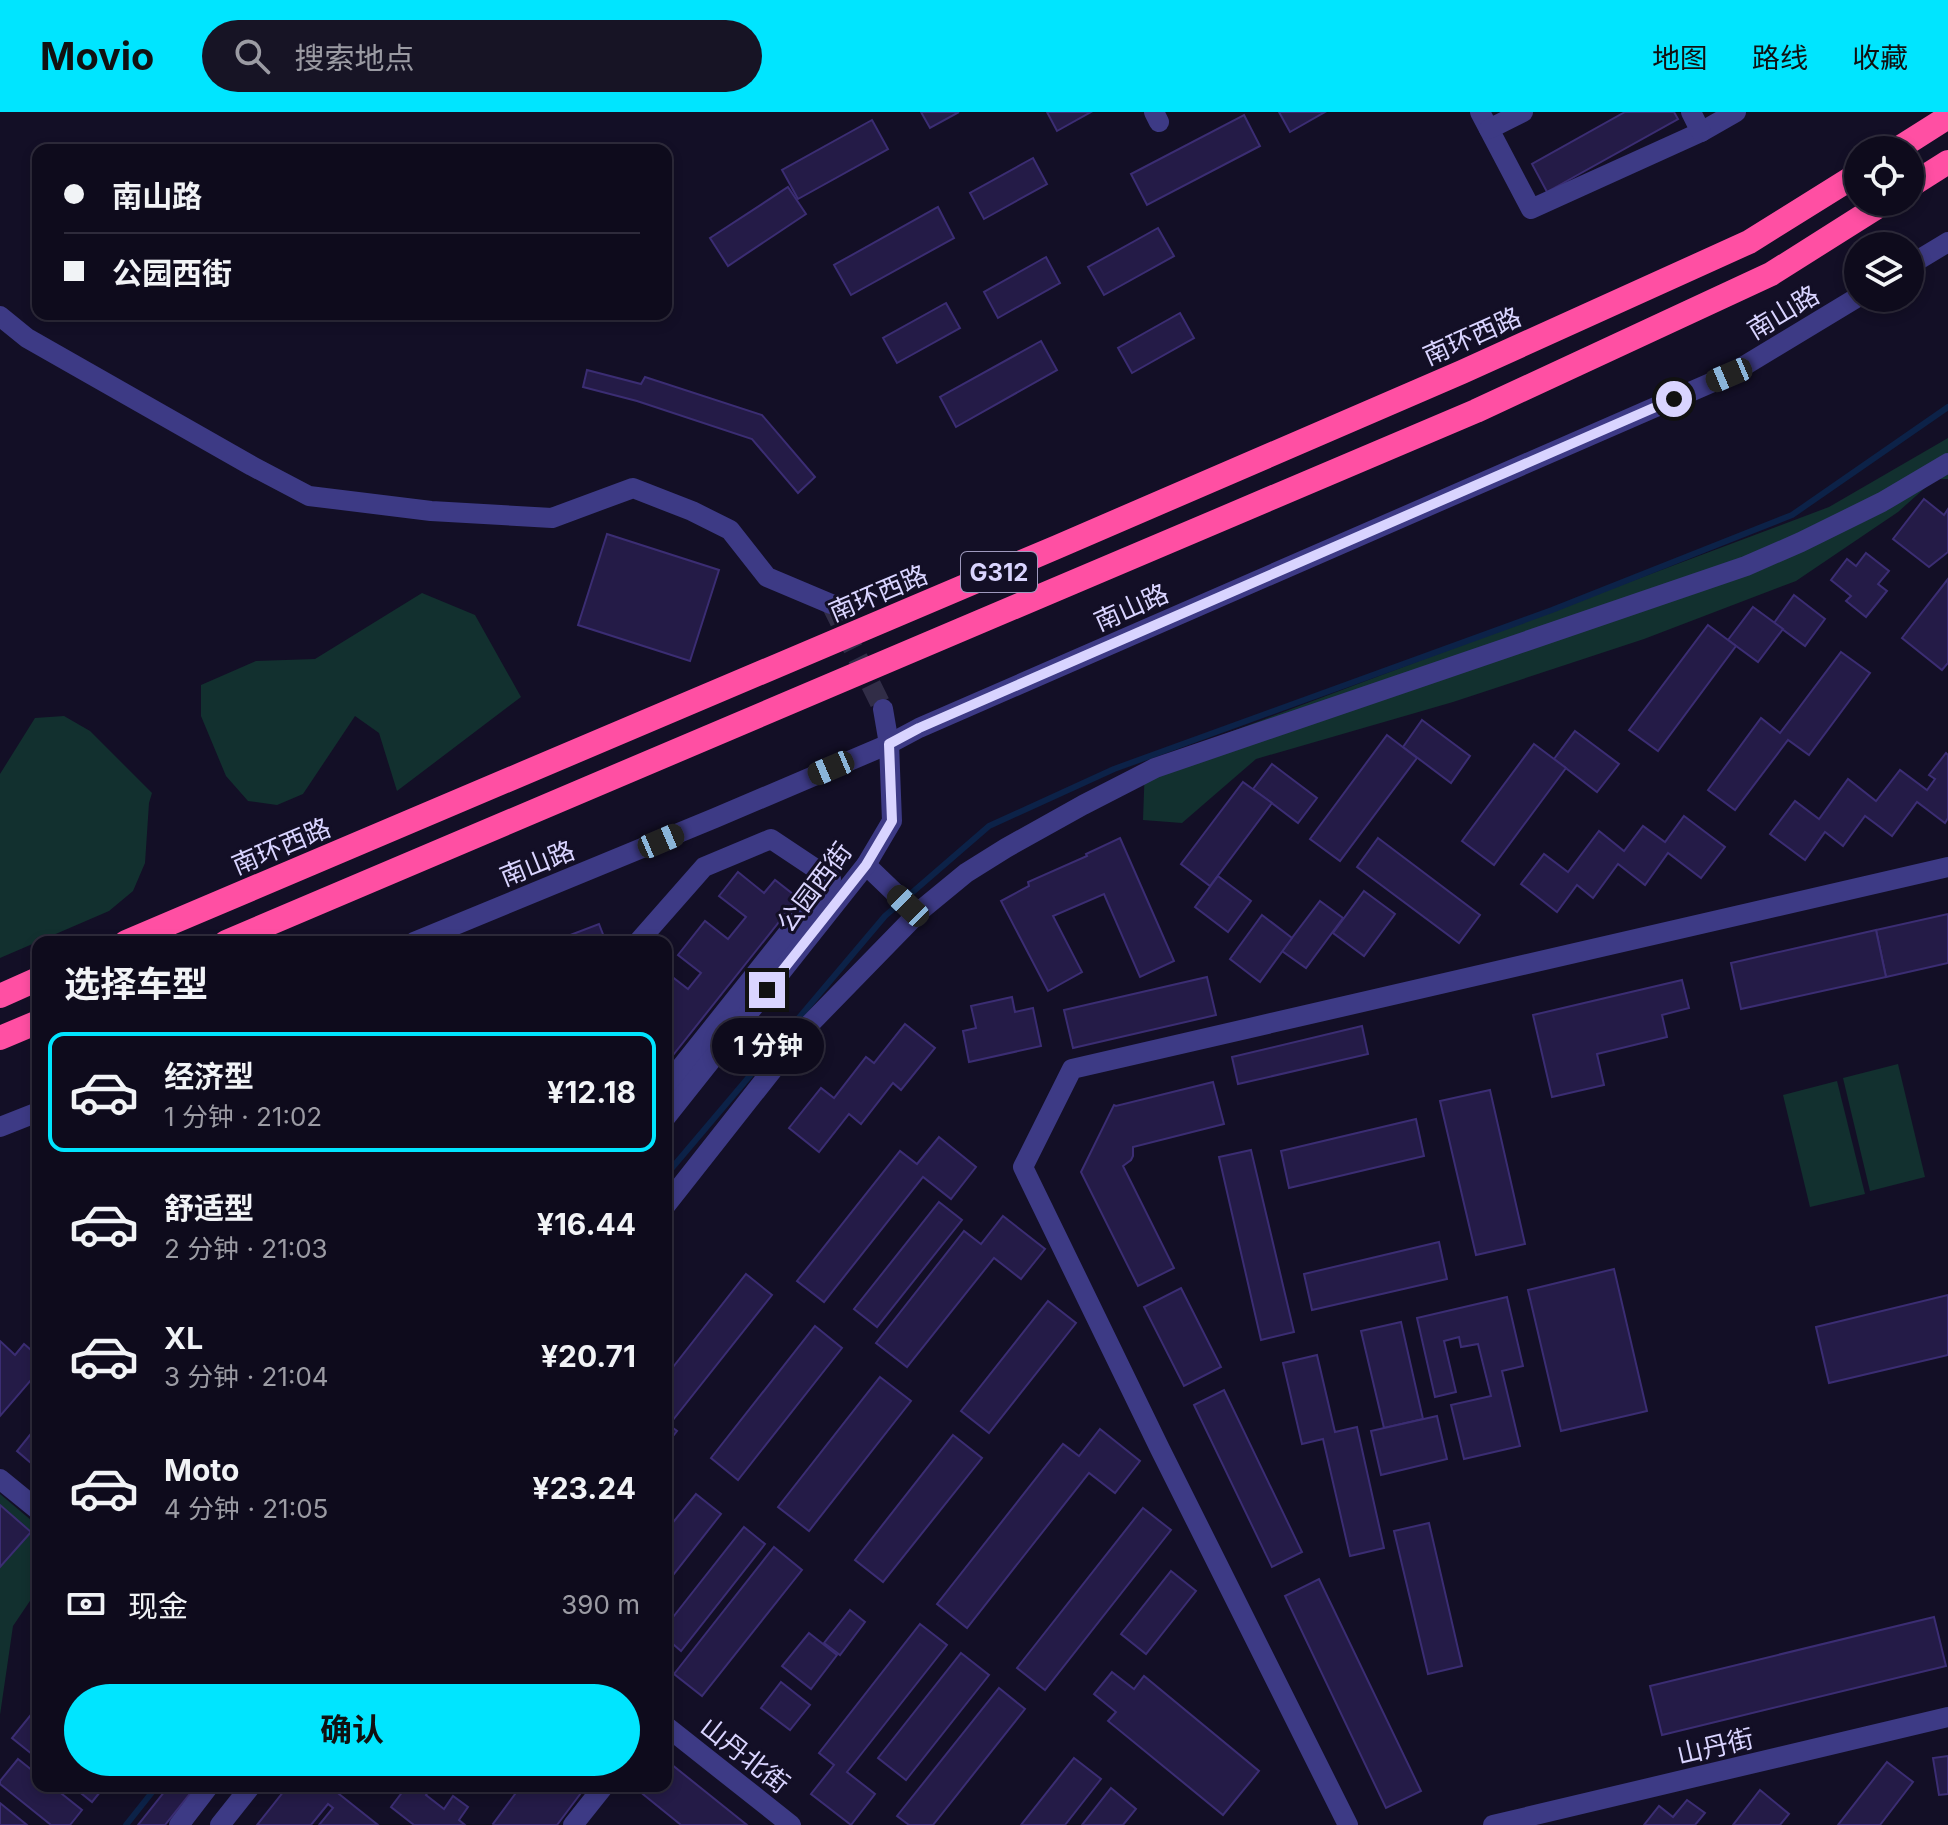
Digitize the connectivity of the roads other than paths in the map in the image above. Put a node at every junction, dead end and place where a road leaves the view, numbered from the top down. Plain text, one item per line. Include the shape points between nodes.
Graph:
1 (1523, 112) edge
2 (1691, 112) edge
3 (1736, 112) edge
4 (1948, 117) edge
5 (1485, 121) edge
6 (1701, 132) junction
7 (1918, 136) edge
8 (1948, 162) edge
9 (1924, 177) edge
10 (1844, 183) edge
11 (1863, 216) edge
12 (1948, 242) edge
13 (1924, 257) edge
14 (1844, 305) edge
15 (0, 316) edge
16 (1948, 463) edge
17 (831, 604) tunnel mouth
18 (883, 709) tunnel mouth
19 (889, 744) junction
20 (1948, 867) edge
21 (874, 873) junction
22 (913, 910) junction
23 (140, 936) edge
24 (240, 936) edge
25 (429, 936) edge
26 (643, 936) edge
27 (32, 982) edge
28 (0, 996) edge
29 (32, 1025) edge
30 (0, 1038) edge
31 (672, 1078) edge
32 (672, 1110) edge
33 (32, 1114) edge
34 (0, 1127) edge
35 (672, 1197) edge
36 (0, 1479) edge
37 (32, 1505) edge
38 (1948, 1717) edge
39 (672, 1731) edge
40 (204, 1792) edge
41 (246, 1792) edge
42 (597, 1792) edge
43 (179, 1825) edge
44 (220, 1825) edge
45 (573, 1825) edge
46 (791, 1825) edge
47 (1348, 1825) edge
48 (1493, 1825) edge

1 - 5 street
2 - 6 street
3 - 6 street
4 - 7 highway
5 - 6 street via 1531,209
8 - 9 highway
10 - 23 highway, 南环西路 / G312 via 1749,242 1462,372
11 - 24 highway, G312 via 1771,274 1476,411
12 - 13 street
14 - 19 street, 南山路 via 1729,375
15 - 17 street via 27,338 309,496 552,518 633,488 730,530 767,577
16 - 22 street via 1882,502 1746,566 1155,768 1006,848
18 - 19 street, 公园西街
19 - 21 street, 公园西街 via 892,821
19 - 25 street, 南山路
20 - 47 street via 1072,1069 1023,1167
21 - 22 street
21 - 32 street, 公园西街
22 - 35 street via 804,1030
26 - 31 street via 704,867 771,839 831,879
27 - 28 highway
29 - 30 highway
33 - 34 street
36 - 37 street
38 - 48 street, 山丹街
39 - 46 street, 山丹北街
40 - 43 street
41 - 44 street
42 - 45 street

